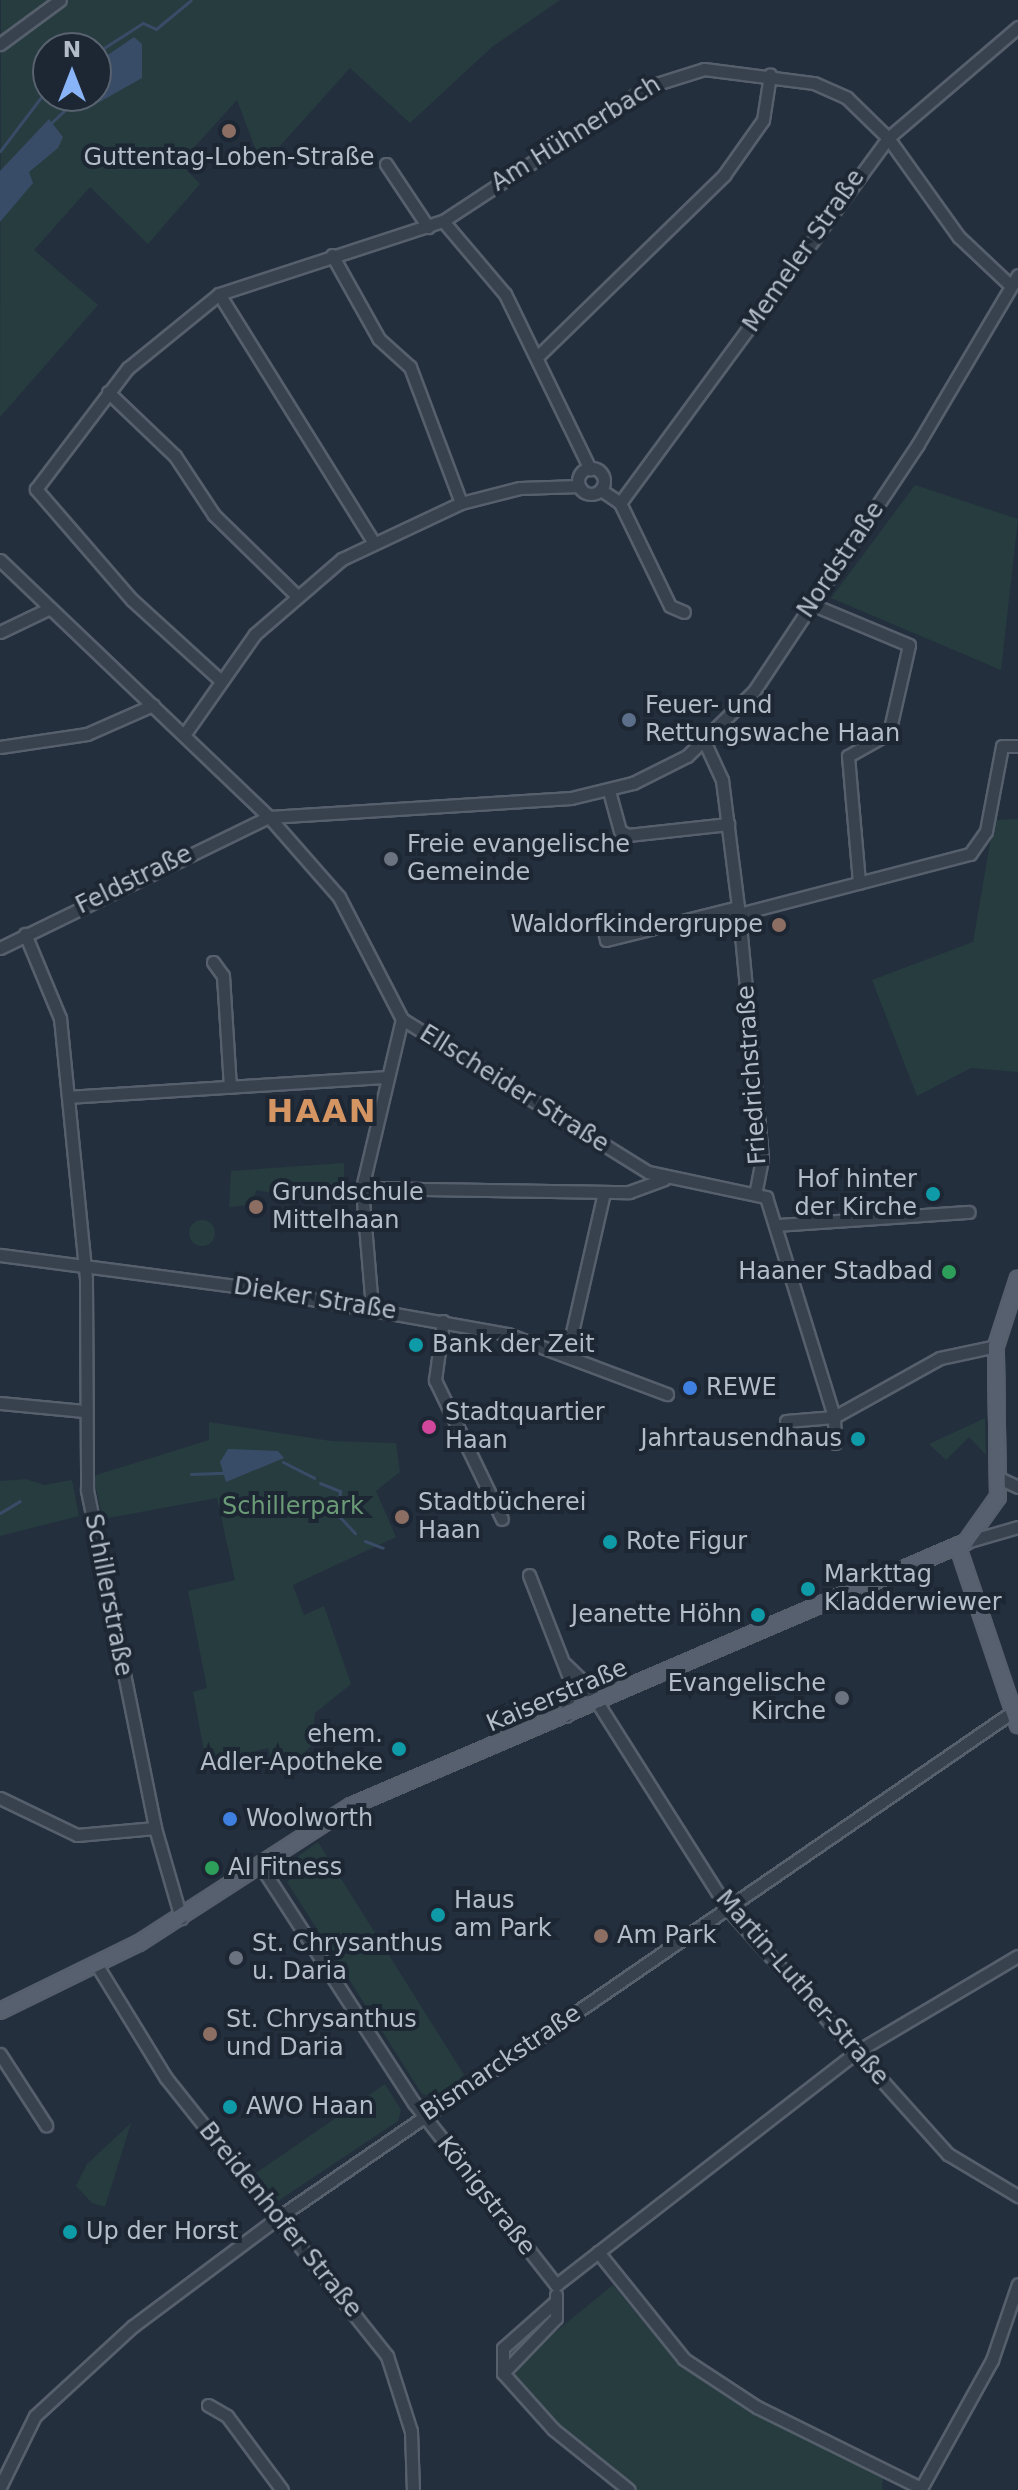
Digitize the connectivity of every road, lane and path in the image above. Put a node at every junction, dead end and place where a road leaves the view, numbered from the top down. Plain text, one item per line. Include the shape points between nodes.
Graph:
1 (60, 0) edge
2 (1018, 27) edge
3 (0, 44) edge
4 (770, 75) junction
5 (888, 138) junction
6 (386, 164) dead end
7 (443, 221) junction
8 (428, 227) junction
9 (332, 255) junction
10 (1018, 275) edge
11 (1011, 286) junction
12 (219, 294) junction
13 (537, 357) junction
14 (108, 392) junction
15 (590, 469) junction
16 (579, 486) junction
17 (601, 490) junction
18 (461, 503) junction
19 (620, 503) junction
20 (372, 540) junction
21 (0, 560) edge
22 (295, 594) junction
23 (811, 604) junction
24 (50, 608) junction
25 (684, 612) dead end
26 (0, 632) edge
27 (220, 680) junction
28 (153, 705) junction
29 (184, 735) junction
30 (705, 743) junction
31 (1018, 746) edge
32 (0, 747) edge
33 (609, 791) junction
34 (269, 817) junction
35 (728, 824) junction
36 (859, 883) junction
37 (738, 910) junction
38 (602, 921) dead end
39 (25, 934) junction
40 (0, 948) edge
41 (213, 962) dead end
42 (402, 1019) junction
43 (386, 1077) junction
44 (230, 1087) junction
45 (68, 1097) junction
46 (664, 1179) junction
47 (362, 1188) junction
48 (756, 1191) junction
49 (604, 1193) junction
50 (969, 1212) dead end
51 (777, 1225) junction
52 (0, 1255) edge
53 (83, 1265) junction
54 (1018, 1278) edge
55 (372, 1308) junction
56 (443, 1321) junction
57 (996, 1346) junction
58 (567, 1354) junction
59 (667, 1394) dead end
60 (0, 1403) edge
61 (84, 1411) junction
62 (834, 1417) junction
63 (786, 1421) dead end
64 (835, 1443) dead end
65 (1001, 1479) junction
66 (1018, 1487) edge
67 (502, 1519) dead end
68 (1018, 1527) edge
69 (962, 1544) junction
70 (529, 1575) dead end
71 (565, 1664) junction
72 (596, 1702) junction
73 (1015, 1708) edge
74 (566, 1716) junction
75 (1018, 1725) edge
76 (0, 1798) edge
77 (155, 1828) junction
78 (260, 1865) junction
79 (728, 1909) junction
80 (181, 1918) junction
81 (1018, 1956) edge
82 (98, 1967) junction
83 (2, 2014) edge
84 (856, 2052) junction
85 (0, 2054) edge
86 (424, 2116) junction
87 (46, 2125) dead end
88 (1018, 2196) edge
89 (276, 2219) junction
90 (598, 2252) junction
91 (1018, 2284) edge
92 (556, 2285) junction
93 (556, 2301) junction
94 (503, 2373) junction
95 (208, 2405) dead end
96 (0, 2487) edge
97 (921, 2489) edge
98 (282, 2490) edge
99 (413, 2490) edge
100 (629, 2490) edge

1 - 3 street
2 - 5 street, Memeler Straße
4 - 5 street, Am Hühnerbach via 836,91
4 - 7 street, Am Hühnerbach via 704,69 664,77
4 - 13 street via 763,120 724,175
5 - 11 street, Am Hühnerbach via 959,237
5 - 19 street, Memeler Straße
6 - 8 street
7 - 8 street
7 - 13 street via 486,266
8 - 9 street
9 - 12 street
9 - 18 street via 379,339 410,367
10 - 11 street, Nordstraße
11 - 23 street, Nordstraße
12 - 14 street via 166,331
12 - 20 street
13 - 15 street
14 - 22 street via 175,456 214,515
14 - 27 street via 36,489 132,600
15 - 16 street
15 - 17 street via 601,474
16 - 17 street via 589,494
16 - 18 street via 520,488
17 - 19 street
18 - 20 street
19 - 25 street via 670,606
20 - 22 street
21 - 24 street, Ellscheider Straße
22 - 27 street
23 - 30 street, Nordstraße via 749,696
23 - 36 street via 909,645 889,733 848,756
24 - 26 street
24 - 28 street, Ellscheider Straße
27 - 29 street
28 - 29 street, Ellscheider Straße
28 - 32 street via 87,734
29 - 34 street, Ellscheider Straße
30 - 33 street, Nordstraße
30 - 35 street, Friedrichstraße via 718,765
31 - 36 street via 1002,746 986,831 970,854
33 - 34 street, Nordstraße
33 - 35 street via 620,831 628,835
34 - 39 street, Feldstraße
34 - 42 street, Ellscheider Straße via 339,897
35 - 37 street, Friedrichstraße
36 - 37 street
37 - 38 street via 606,940
37 - 48 street, Friedrichstraße via 762,1159
39 - 40 street, Feldstraße
39 - 45 street, Schillerstraße via 60,1018
41 - 44 street via 225,989
42 - 43 street
42 - 46 street, Ellscheider Straße
43 - 44 street
43 - 47 street
44 - 45 street
45 - 53 street, Schillerstraße
46 - 48 street, Ellscheider Straße
46 - 49 street via 646,1189
47 - 49 street
47 - 55 street
48 - 51 street, Friedrichstraße
49 - 58 street
50 - 51 street
51 - 62 street, Friedrichstraße
52 - 53 street, Dieker Straße
53 - 55 street, Dieker Straße
53 - 61 street, Schillerstraße
54 - 57 main road, Kaiserstraße
55 - 56 street, Dieker Straße
56 - 58 street, Dieker Straße
56 - 67 street via 435,1380
57 - 62 street via 940,1358
57 - 65 main road, Kaiserstraße
58 - 59 street, Dieker Straße
60 - 61 street
61 - 77 street, Schillerstraße via 91,1514
62 - 63 street
62 - 64 street, Friedrichstraße
65 - 66 street
65 - 69 main road, Kaiserstraße via 991,1511
68 - 69 street, Kaiserstraße
69 - 72 main road, Kaiserstraße
69 - 73 main road
70 - 71 street
71 - 72 street, Martin-Luther-Straße
71 - 74 street
72 - 74 main road, Kaiserstraße
72 - 79 street, Martin-Luther-Straße
73 - 75 main road
73 - 79 street, Bismarckstraße via 907,1790
74 - 78 main road, Kaiserstraße via 351,1806
76 - 77 street via 77,1835
77 - 80 street, Schillerstraße
78 - 80 main road, Kaiserstraße
78 - 86 street, Königstraße
79 - 84 street, Martin-Luther-Straße
79 - 86 street, Bismarckstraße
80 - 82 main road, Kaiserstraße
81 - 84 street
82 - 83 main road, Kaiserstraße
82 - 89 street, Breidenhofer Straße via 166,2078
84 - 88 street, Martin-Luther-Straße via 961,2166
84 - 90 street
85 - 87 street
86 - 89 street, Bismarckstraße
86 - 92 street, Königstraße
89 - 96 street, Bismarckstraße via 61,2385 35,2416
89 - 99 street, Breidenhofer Straße via 387,2356 411,2431
90 - 92 street
90 - 97 street via 684,2359 782,2421
91 - 97 street via 992,2360
92 - 93 street
93 - 94 street via 553,2323
93 - 94 street via 503,2348
94 - 100 street via 553,2429
95 - 98 street via 227,2416

